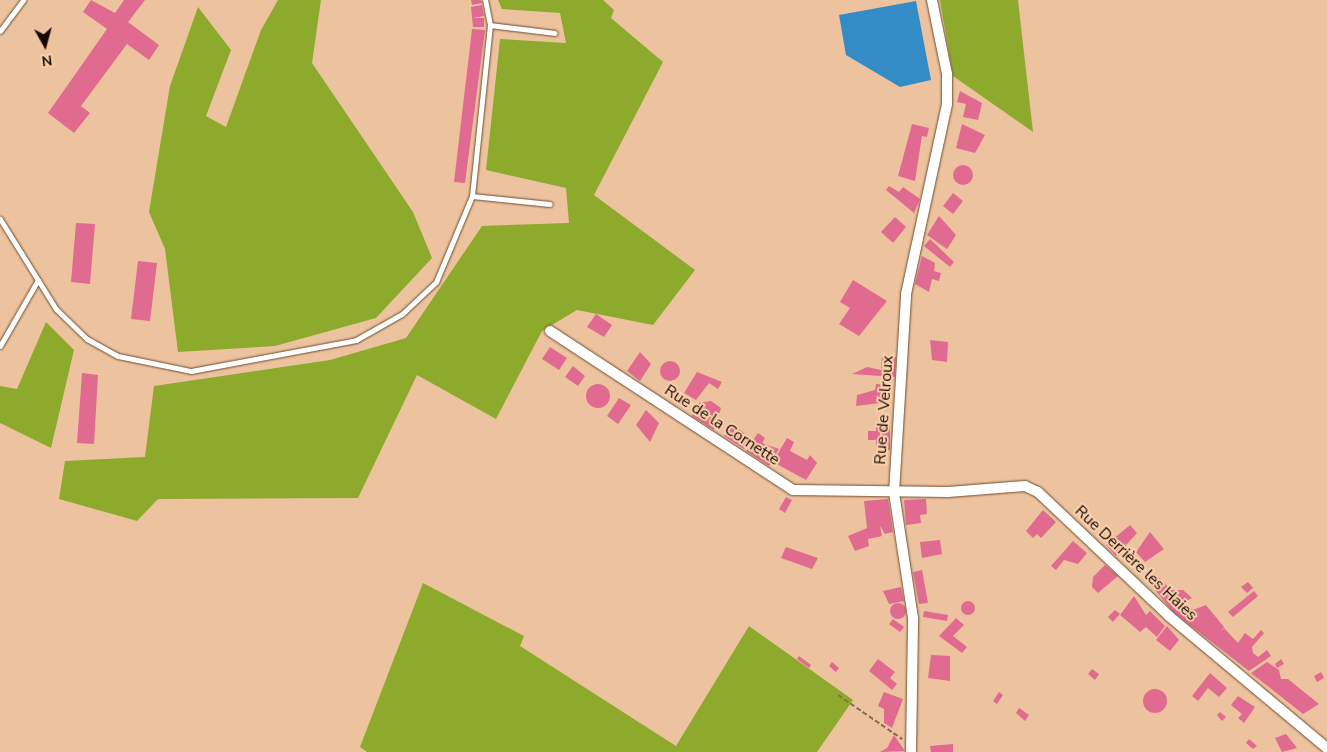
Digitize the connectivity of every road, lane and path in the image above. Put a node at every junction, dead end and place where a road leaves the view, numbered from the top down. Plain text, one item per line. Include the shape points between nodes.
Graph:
1 (23, 0) edge
2 (485, 0) edge
3 (932, 0) edge
4 (490, 25) junction
5 (0, 31) edge
6 (555, 33) dead end
7 (472, 196) junction
8 (550, 204) dead end
9 (0, 219) edge
10 (38, 280) junction
11 (550, 330) dead end
12 (0, 346) edge
13 (894, 493) junction
14 (838, 694) dead end
15 (911, 748) edge
16 (1327, 748) edge

1 - 5 lane
2 - 4 lane
3 - 13 street, Rue de Velroux via 946,74 944,134 906,294
4 - 6 lane
4 - 7 lane
7 - 8 lane
7 - 10 lane via 436,282 402,314 356,340 191,371 146,364 86,339 56,309
9 - 10 lane
10 - 12 lane
11 - 13 street, Rue de la Cornette via 793,490
13 - 15 street, Rue de Velroux via 913,618
13 - 16 street, Rue Derrière les Haies via 1025,486 1038,492 1169,616
14 - 15 path

